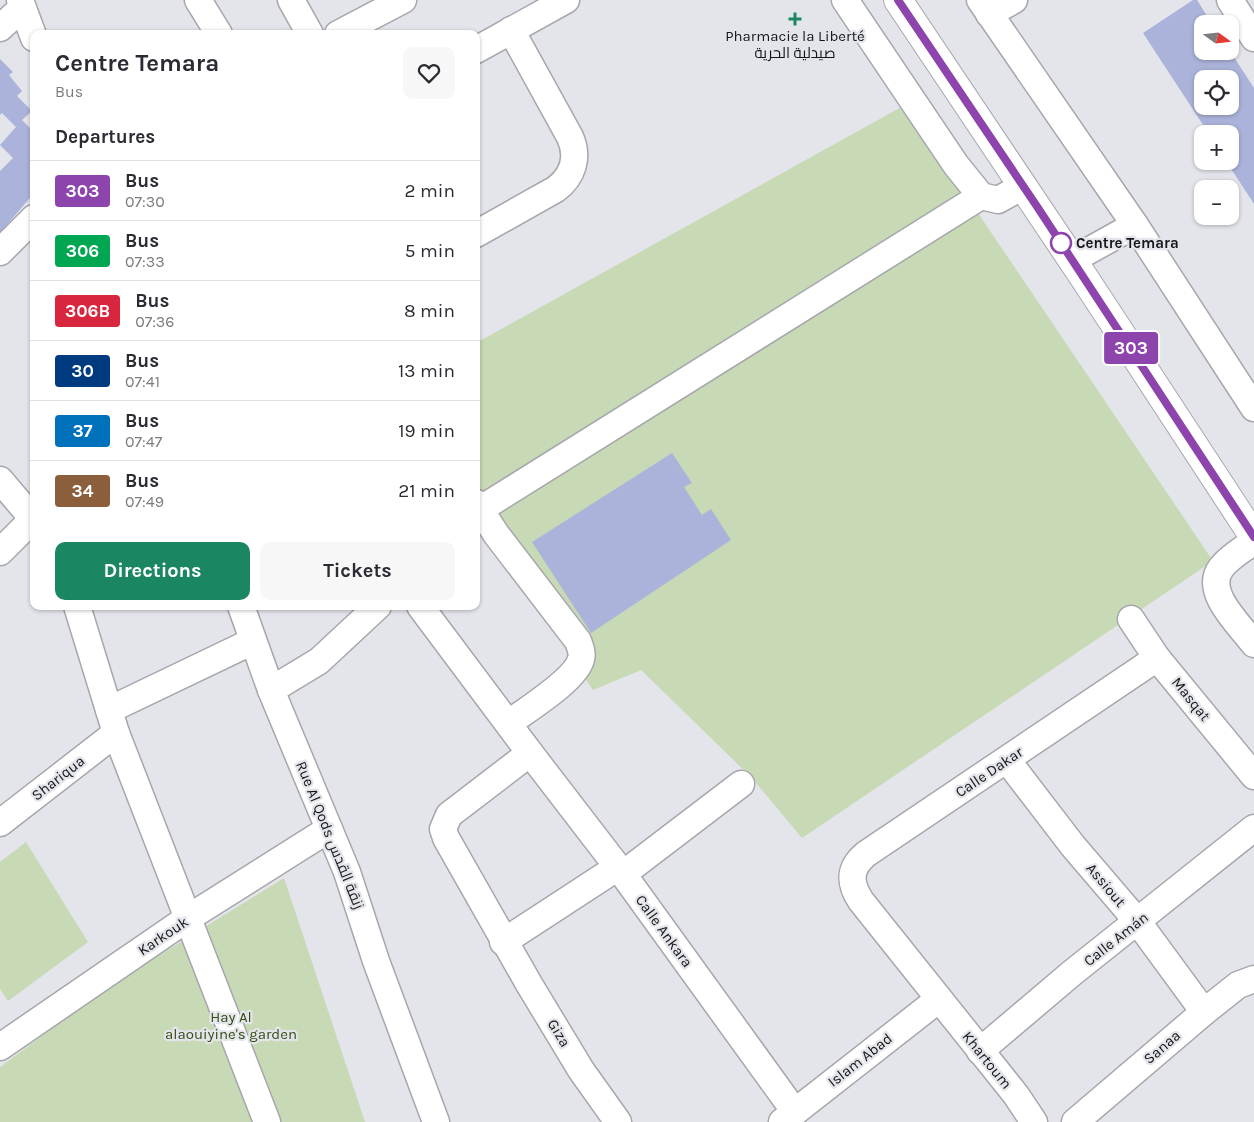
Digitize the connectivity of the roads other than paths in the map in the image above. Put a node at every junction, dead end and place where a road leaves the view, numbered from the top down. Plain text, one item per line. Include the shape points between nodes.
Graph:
1 (198, 0) edge
2 (291, 0) edge
3 (403, 0) edge
4 (566, 0) edge
5 (845, 0) edge
6 (898, 0) edge
7 (1014, 0) edge
8 (1230, 0) edge
9 (21, 4) edge
10 (985, 7) edge
11 (0, 28) edge
12 (31, 30) edge
13 (217, 30) edge
14 (308, 30) edge
15 (346, 30) edge
16 (511, 30) junction
17 (1254, 38) edge
18 (480, 48) edge
19 (1023, 186) junction
20 (981, 196) junction
21 (30, 222) edge
22 (1135, 225) junction
23 (480, 232) edge
24 (0, 252) edge
25 (1072, 260) junction
26 (1254, 408) edge
27 (0, 480) edge
28 (480, 506) edge
29 (480, 512) edge
30 (30, 515) edge
31 (30, 522) edge
32 (1250, 525) edge
33 (0, 552) edge
34 (78, 610) edge
35 (241, 610) edge
36 (374, 610) edge
37 (423, 610) edge
38 (1131, 619) dead end
39 (253, 641) junction
40 (1254, 644) edge
41 (1157, 658) junction
42 (271, 690) junction
43 (113, 722) junction
44 (509, 723) junction
45 (530, 753) junction
46 (1007, 760) junction
47 (1254, 776) edge
48 (741, 784) dead end
49 (0, 823) edge
50 (1254, 828) edge
51 (329, 829) junction
52 (621, 871) junction
53 (188, 918) junction
54 (1138, 922) junction
55 (503, 942) junction
56 (1254, 979) edge
57 (939, 999) junction
58 (1204, 1012) junction
59 (0, 1047) edge
60 (980, 1051) junction
61 (788, 1117) edge
62 (267, 1122) edge
63 (436, 1122) edge
64 (618, 1122) edge
65 (1034, 1122) edge
66 (1075, 1122) edge

1 - 13 street
2 - 14 street
3 - 15 street
4 - 16 street
5 - 20 street via 956,165
6 - 19 main road
7 - 10 street
8 - 17 street
9 - 11 street
9 - 12 street
10 - 22 street
16 - 18 street
16 - 23 street via 575,148 574,160 564,183
19 - 20 street via 998,200
19 - 25 main road
20 - 28 street
21 - 24 street
22 - 25 street
22 - 26 street
25 - 32 main road
27 - 30 street
29 - 44 street via 578,640 581,649 581,658 572,675
31 - 33 street
32 - 40 street via 1217,576 1216,588 1220,599
34 - 43 street
35 - 39 street, Rue Al Qods زنقة القدس
36 - 42 street via 319,661
37 - 44 street, Calle Ankara
38 - 41 street, Masqat
39 - 42 street, Rue Al Qods زنقة القدس
39 - 43 street, Shariqua
41 - 46 street, Calle Dakar
41 - 47 street, Masqat
42 - 51 street, Rue Al Qods زنقة القدس
43 - 49 street, Shariqua
43 - 53 street
44 - 45 street, Calle Ankara
45 - 52 street, Calle Ankara
45 - 55 street, Giza via 449,815 443,829
46 - 54 street, Assiout via 1073,846
46 - 57 street, Calle Dakar via 858,861 851,875 861,901
48 - 52 street
50 - 54 street, Calle Amán
51 - 53 street, Karkouk
51 - 63 street, Rue Al Qods زنقة القدس
52 - 55 street
52 - 61 street, Calle Ankara
53 - 59 street, Karkouk
53 - 62 street
54 - 58 street, Assiout
54 - 60 street, Calle Amán
55 - 64 street, Giza via 581,1070
56 - 58 street, Sanaa via 1238,985
57 - 60 street, Khartoum
57 - 61 street, Islam Abad
58 - 66 street, Sanaa
60 - 65 street, Khartoum

